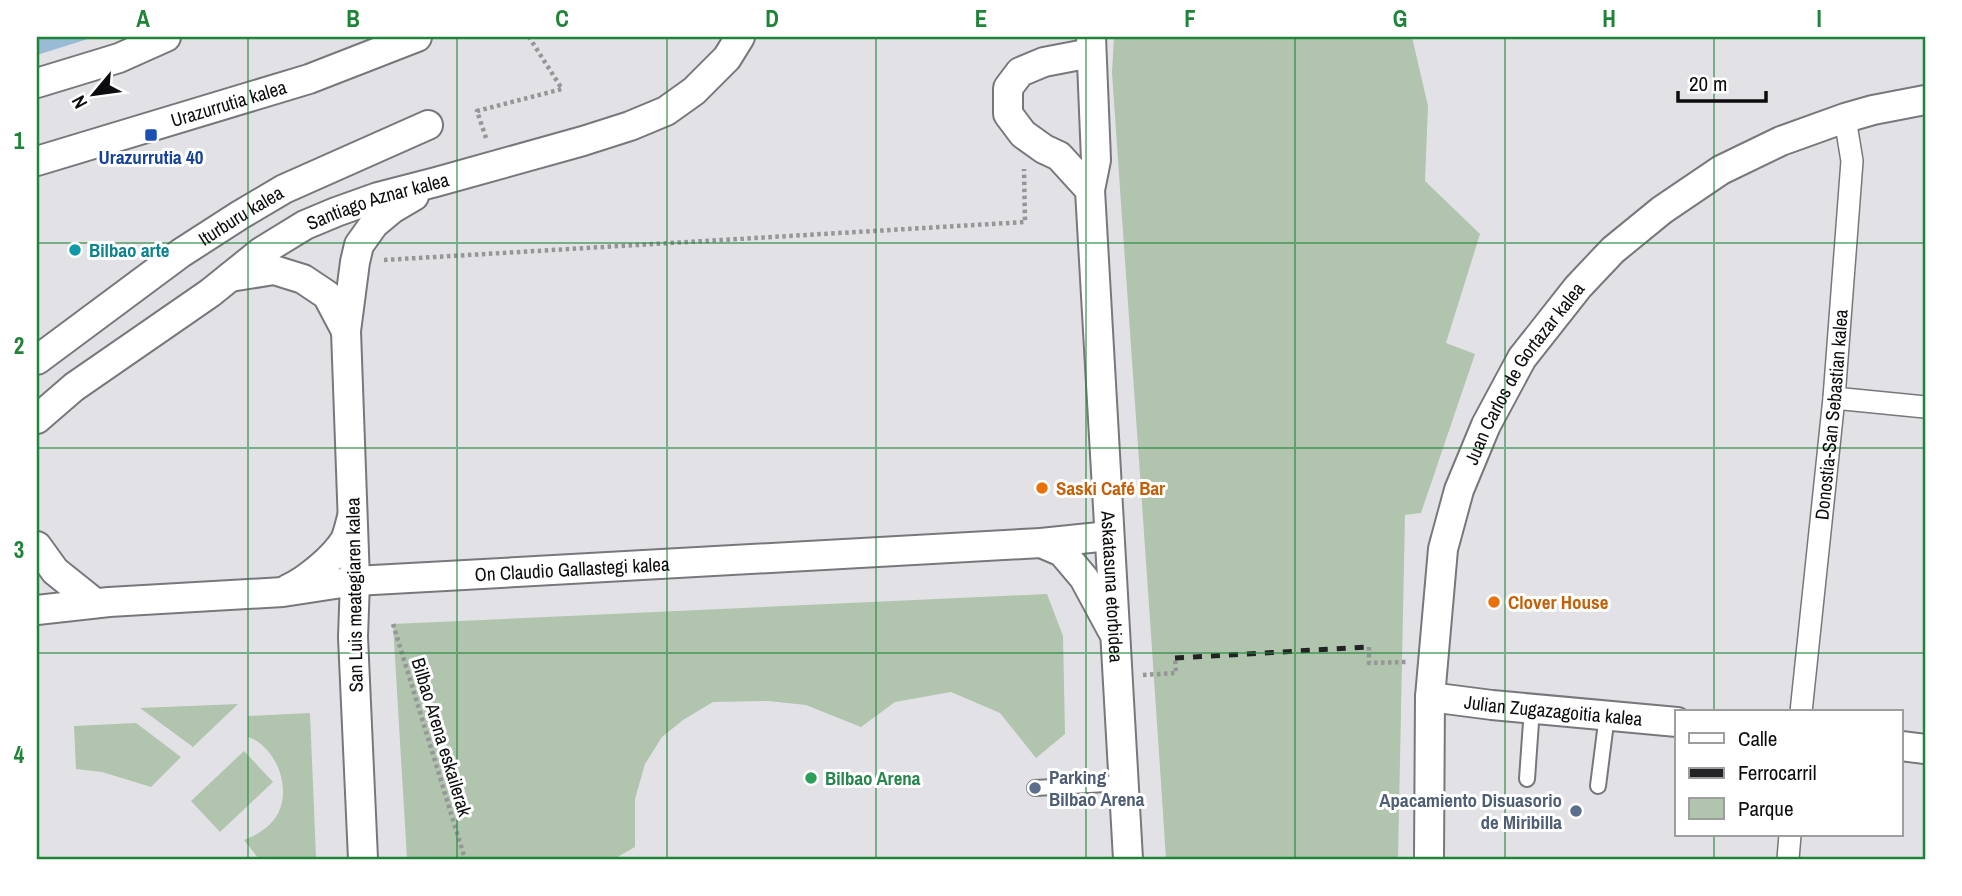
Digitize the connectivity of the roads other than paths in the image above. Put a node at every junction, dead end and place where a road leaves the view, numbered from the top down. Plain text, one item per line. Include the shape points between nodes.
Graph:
1 (166, 37) edge
2 (416, 37) edge
3 (740, 37) edge
4 (1091, 45) edge
5 (37, 83) edge
6 (1925, 100) edge
7 (1845, 118) junction
8 (428, 125) dead end
9 (37, 161) edge
10 (436, 183) junction
11 (1090, 190) junction
12 (228, 277) junction
13 (346, 331) junction
14 (37, 360) edge
15 (1834, 398) junction
16 (1925, 407) edge
17 (37, 419) edge
18 (353, 512) junction
19 (1109, 536) junction
20 (1041, 543) junction
21 (37, 546) edge
22 (355, 581) junction
23 (283, 592) junction
24 (95, 603) junction
25 (37, 610) edge
26 (1116, 638) junction
27 (1430, 697) junction
28 (1532, 708) junction
29 (1801, 710) edge
30 (1607, 715) junction
31 (1675, 722) edge
32 (1902, 746) edge
33 (1925, 749) edge
34 (1527, 779) dead end
35 (1124, 783) junction
36 (1598, 786) dead end
37 (1035, 788) dead end
38 (1790, 836) edge
39 (363, 859) edge
40 (1128, 859) edge
41 (1429, 859) edge
42 (1788, 859) edge

1 - 5 street via 119,58
2 - 9 street, Urazurrutia kalea via 309,79
3 - 10 street, Santiago Aznar kalea via 727,58 666,111 630,126
4 - 11 street, Askatasuna etorbidea via 1096,160
4 - 11 street, Askatasuna etorbidea via 1020,72 1008,88 1008,114 1023,134 1059,156
6 - 7 street, Juan Carlos de Gortazar kalea
7 - 15 street, Donostia-San Sebastian kalea via 1852,160
7 - 27 street, Juan Carlos de Gortazar kalea via 1781,141 1721,170 1662,210 1613,250 1578,287 1522,358 1486,425 1443,549
8 - 14 street, Iturburu kalea via 284,189 240,215
10 - 12 street, Santiago Aznar kalea via 378,197 305,225
10 - 13 street, San Luis meategiaren kalea via 392,209 359,246
11 - 19 street, Askatasuna etorbidea
12 - 13 street, San Luis meategiaren kalea via 274,270 303,279 327,295
12 - 17 street, Santiago Aznar kalea via 74,387
13 - 18 street, San Luis meategiaren kalea
15 - 16 street
15 - 29 street, Donostia-San Sebastian kalea
18 - 22 street, San Luis meategiaren kalea
18 - 23 street via 345,539 332,555 304,581
19 - 20 street, On Claudio Gallastegi kalea
19 - 26 street, Askatasuna etorbidea
20 - 22 street, On Claudio Gallastegi kalea
20 - 26 street via 1062,552 1084,578
21 - 24 street via 55,571
22 - 23 street, On Claudio Gallastegi kalea
22 - 39 street, San Luis meategiaren kalea
23 - 24 street, On Claudio Gallastegi kalea
24 - 25 street, On Claudio Gallastegi kalea
26 - 35 street, Askatasuna etorbidea
27 - 28 street, Julian Zugazagoitia kalea
27 - 41 street, Juan Carlos de Gortazar kalea
28 - 30 street, Julian Zugazagoitia kalea
28 - 34 lane
30 - 31 street, Julian Zugazagoitia kalea
30 - 36 lane
32 - 33 street
35 - 37 lane
35 - 40 street, Askatasuna etorbidea
38 - 42 street

